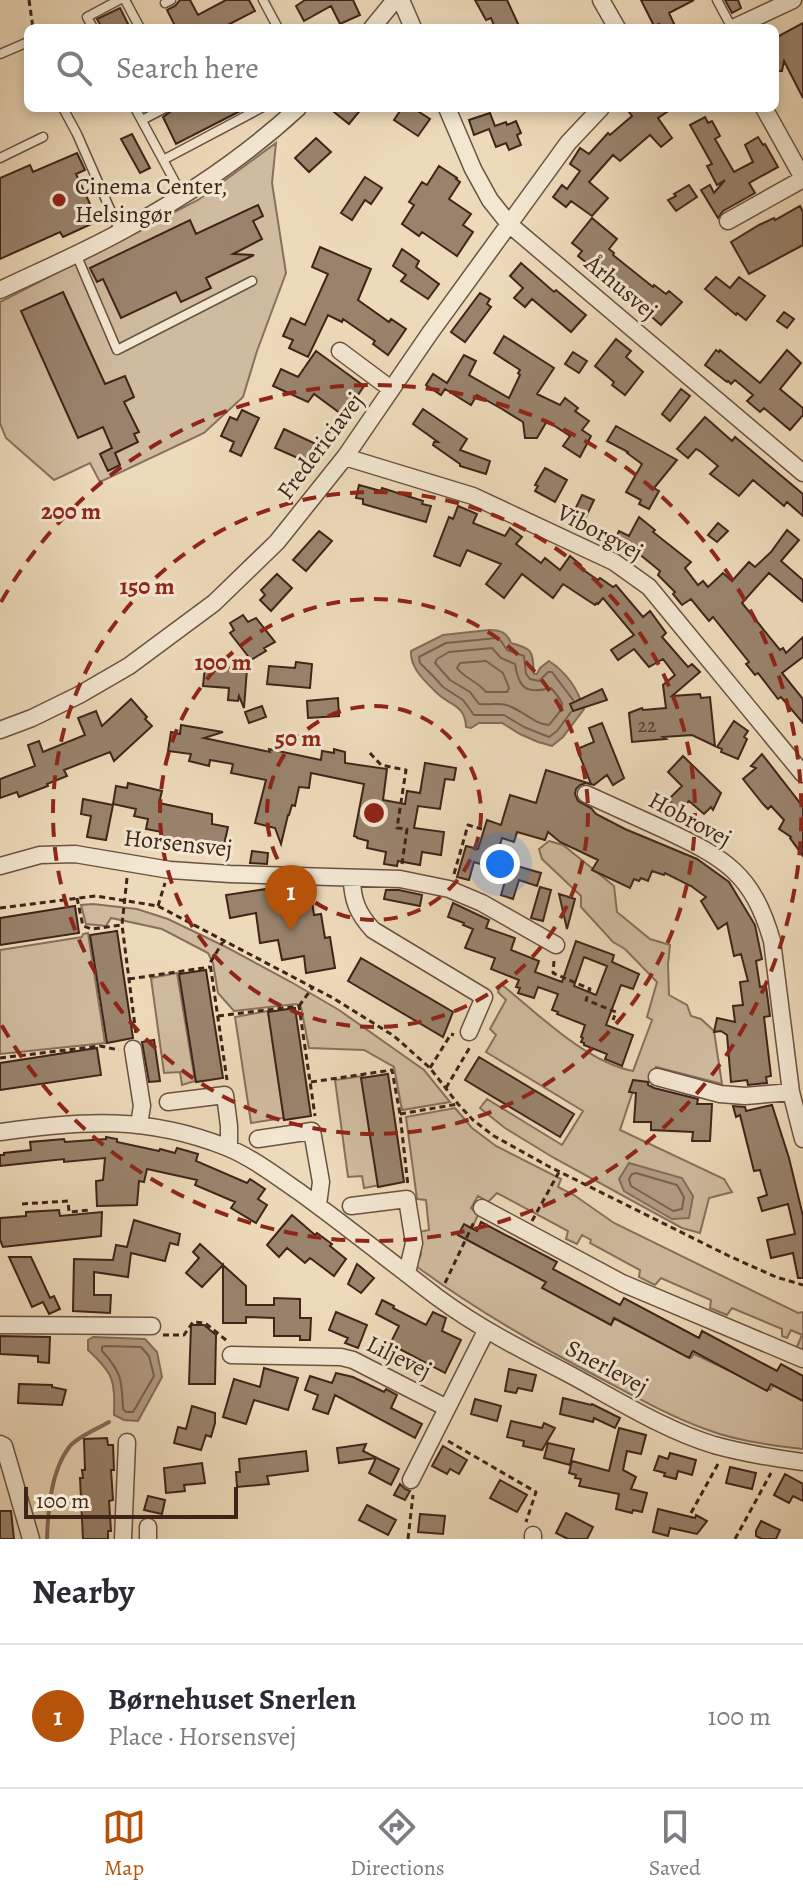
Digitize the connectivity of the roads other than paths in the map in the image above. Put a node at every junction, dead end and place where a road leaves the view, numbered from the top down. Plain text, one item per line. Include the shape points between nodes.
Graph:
1 (119, 0) edge
2 (125, 0) edge
3 (263, 0) edge
4 (395, 0) edge
5 (401, 0) edge
6 (601, 0) edge
7 (717, 0) edge
8 (793, 0) edge
9 (91, 24) edge
10 (138, 24) edge
11 (276, 24) edge
12 (375, 24) edge
13 (411, 24) edge
14 (615, 24) edge
15 (730, 24) edge
16 (741, 24) edge
17 (24, 44) edge
18 (0, 54) edge
19 (65, 112) edge
20 (137, 112) edge
21 (157, 112) edge
22 (253, 112) edge
23 (294, 112) edge
24 (449, 112) edge
25 (597, 112) edge
26 (766, 112) edge
27 (142, 120) junction
28 (43, 137) dead end
29 (0, 158) edge
30 (163, 160) junction
31 (803, 179) edge
32 (182, 196) junction
33 (728, 221) dead end
34 (510, 225) junction
35 (120, 232) junction
36 (75, 254) junction
37 (252, 281) dead end
38 (0, 290) edge
39 (340, 351) dead end
40 (391, 389) junction
41 (345, 457) junction
42 (803, 473) edge
43 (0, 730) edge
44 (803, 774) edge
45 (586, 794) dead end
46 (0, 866) edge
47 (352, 878) junction
48 (556, 945) road end
49 (469, 1032) dead end
50 (133, 1049) road end
51 (657, 1077) dead end
52 (791, 1092) junction
53 (168, 1102) dead end
54 (139, 1124) junction
55 (0, 1132) edge
56 (258, 1139) dead end
57 (803, 1139) edge
58 (229, 1148) junction
59 (318, 1205) junction
60 (351, 1206) dead end
61 (482, 1208) road end
62 (407, 1273) junction
63 (0, 1325) edge
64 (152, 1326) road end
65 (486, 1331) junction
66 (231, 1355) road end
67 (803, 1359) edge
68 (447, 1408) junction
69 (127, 1442) dead end
70 (0, 1444) edge
71 (803, 1462) edge
72 (411, 1480) road end
73 (31, 1539) edge
74 (123, 1539) edge

1 - 9 lane via 87,17
2 - 10 lane
3 - 11 lane
4 - 12 street
5 - 13 street
6 - 14 street
7 - 15 lane
8 - 16 street
17 - 18 lane
19 - 35 lane
20 - 27 lane
21 - 27 lane
22 - 30 lane
23 - 32 street
24 - 34 street, Århusvej via 473,169
25 - 34 street, Fredericiavej via 568,143
26 - 31 street
27 - 30 lane
28 - 29 lane
30 - 32 lane
31 - 33 street
32 - 35 street
34 - 40 street, Fredericiavej
34 - 42 street, Århusvej
35 - 36 street
36 - 37 lane via 117,350
36 - 38 street
39 - 40 street
40 - 41 street, Fredericiavej
41 - 43 street, Fredericiavej via 277,542 214,603 129,666
41 - 44 street, Viborgvej via 473,496 614,562 649,587
45 - 52 street, Hobrovej via 705,849 733,870 755,897 772,941
46 - 47 street, Horsensvej via 40,855 75,854 170,870
47 - 48 street, Horsensvej via 400,879 449,889
47 - 49 street via 356,907 373,930 484,997
50 - 54 street via 142,1106
51 - 52 street via 720,1094
52 - 57 street, Hobrovej
53 - 58 street via 225,1095
54 - 55 street, Snerlevej via 63,1123
54 - 58 street, Snerlevej
56 - 59 street via 312,1131 321,1182
58 - 59 street, Snerlevej
59 - 62 street, Snerlevej
60 - 62 street via 407,1199 414,1243
61 - 67 street via 622,1283
62 - 65 street, Snerlevej
63 - 64 street
65 - 68 street
65 - 71 street, Snerlevej via 676,1430 725,1447
66 - 68 street, Liljevej via 341,1357
68 - 72 street
69 - 74 street
70 - 73 street

